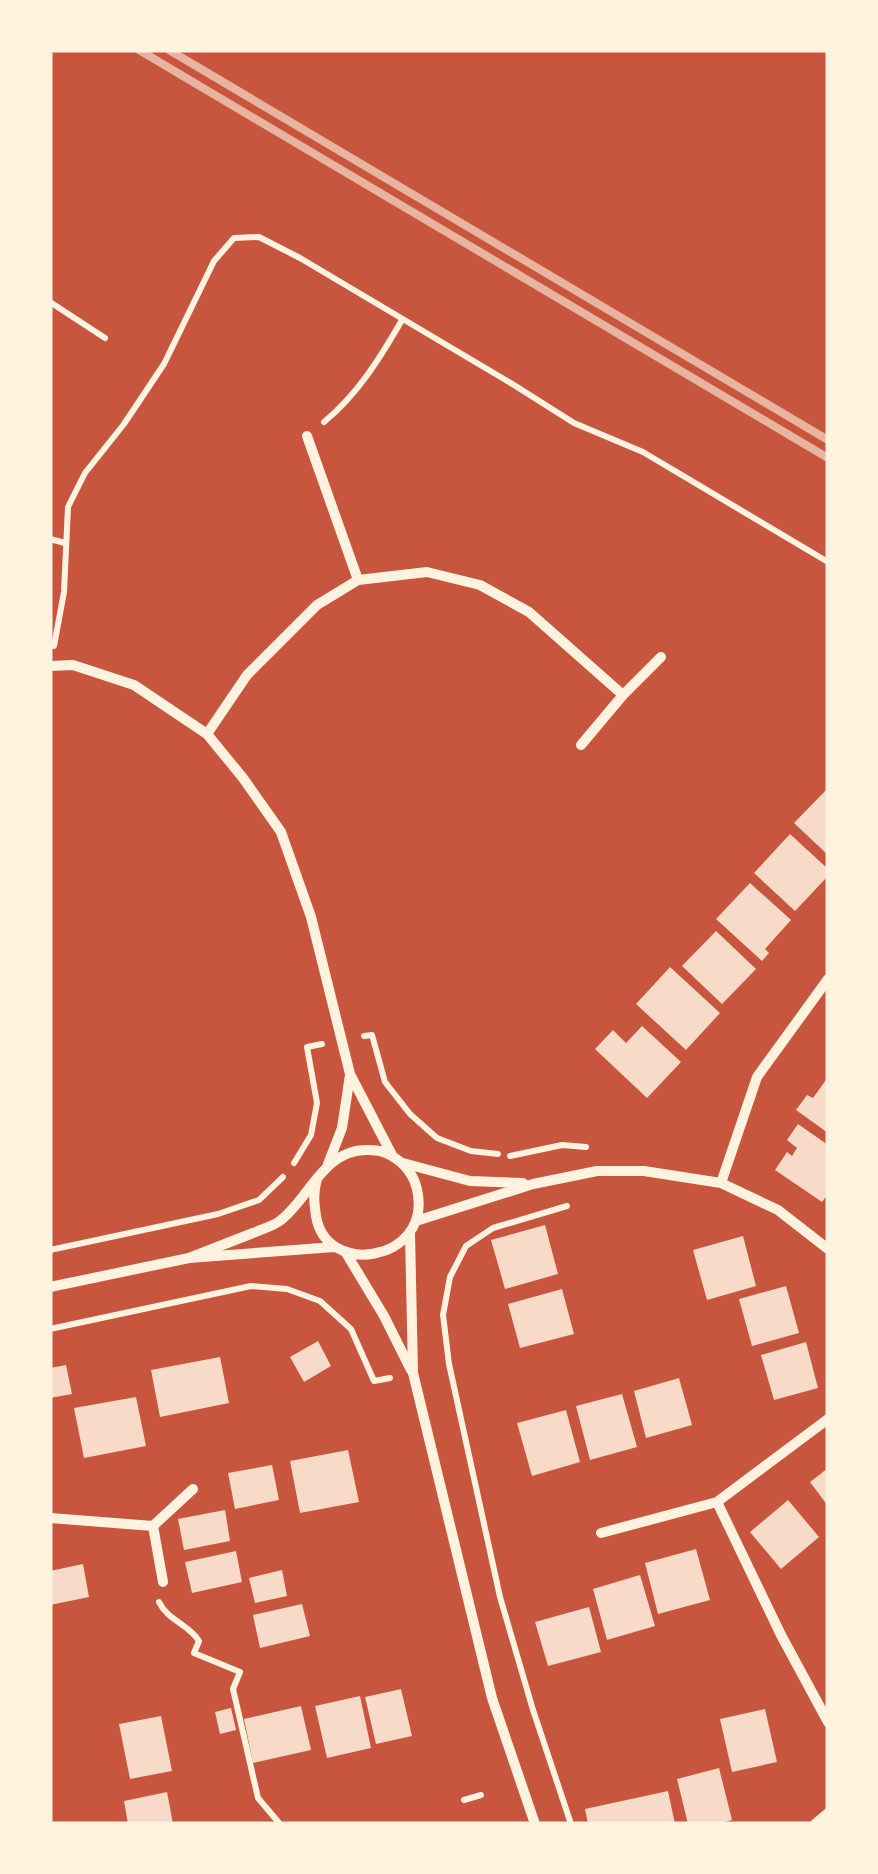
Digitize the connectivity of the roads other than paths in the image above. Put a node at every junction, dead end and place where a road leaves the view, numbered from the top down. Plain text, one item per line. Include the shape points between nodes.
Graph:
1 (307, 436) dead end
2 (358, 580) junction
3 (661, 657) dead end
4 (52, 665) edge
5 (623, 695) junction
6 (207, 734) junction
7 (581, 746) dead end
8 (828, 979) edge
9 (350, 1074) junction
10 (397, 1159) junction
11 (328, 1164) junction
12 (317, 1179) junction
13 (721, 1183) junction
14 (533, 1184) junction
15 (416, 1221) junction
16 (410, 1234) junction
17 (334, 1247) junction
18 (828, 1249) edge
19 (346, 1253) junction
20 (189, 1258) junction
21 (50, 1287) edge
22 (413, 1373) junction
23 (828, 1420) edge
24 (193, 1489) dead end
25 (717, 1502) junction
26 (50, 1518) edge
27 (153, 1526) junction
28 (601, 1532) dead end
29 (163, 1582) road end
30 (828, 1722) edge
31 (828, 1813) edge
32 (536, 1824) edge
33 (815, 1824) edge

1 - 2 street
2 - 5 street via 427,572 480,585 529,612
2 - 6 street via 317,605 248,675
3 - 5 street
4 - 6 street via 134,684
5 - 7 street
6 - 9 street via 281,832 312,917
8 - 13 street via 757,1078
9 - 10 street
9 - 11 street via 342,1128
10 - 11 street via 379,1150 353,1150
10 - 14 street via 470,1181
10 - 15 street via 415,1180
11 - 12 street
12 - 17 street via 312,1194 318,1228
12 - 20 street via 280,1222
13 - 14 street via 616,1170
13 - 18 street via 778,1210
14 - 15 street
15 - 16 street
16 - 19 street via 379,1255
16 - 22 street
17 - 19 street
17 - 20 street
19 - 22 street
20 - 21 street
22 - 32 street via 492,1698
23 - 25 street
24 - 27 street
25 - 28 street
25 - 30 street
26 - 27 street
27 - 29 street
31 - 33 street

